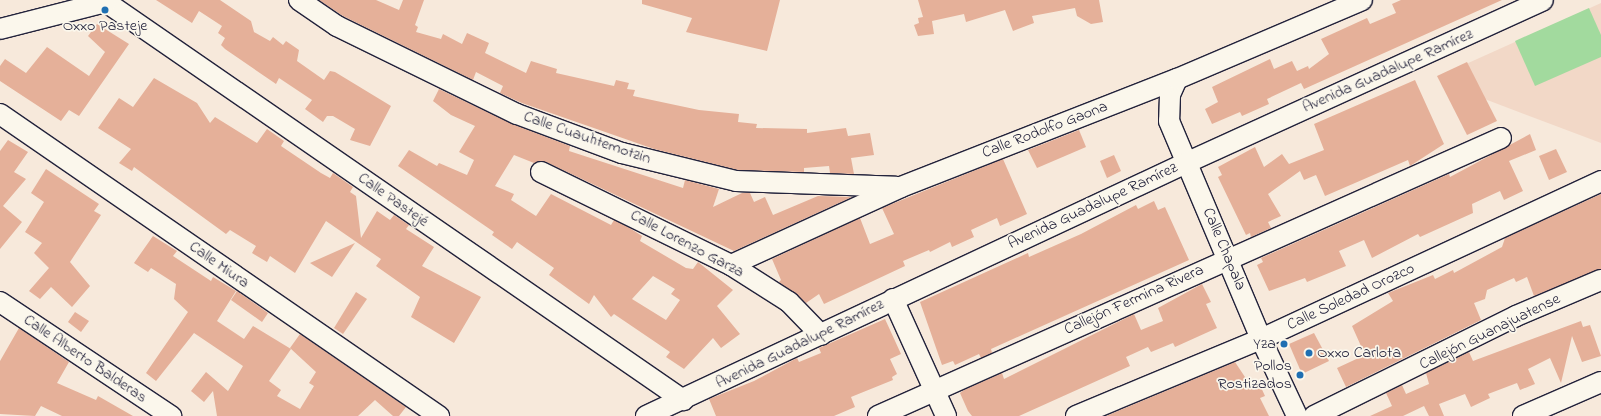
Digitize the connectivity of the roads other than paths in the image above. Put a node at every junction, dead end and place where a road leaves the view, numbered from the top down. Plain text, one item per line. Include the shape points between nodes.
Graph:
1 (299, 0) edge
2 (1362, 0) edge
3 (1544, 0) edge
4 (104, 1) edge
5 (0, 29) edge
6 (1177, 79) junction
7 (0, 114) edge
8 (1502, 138) dead end
9 (1186, 163) junction
10 (541, 172) dead end
11 (1601, 181) edge
12 (901, 187) junction
13 (1229, 258) junction
14 (731, 265) junction
15 (1601, 280) edge
16 (893, 299) junction
17 (0, 302) edge
18 (821, 335) junction
19 (1261, 340) junction
20 (1601, 382) edge
21 (935, 390) junction
22 (683, 400) junction
23 (651, 415) edge
24 (171, 416) edge
25 (439, 416) edge
26 (878, 416) edge
27 (946, 416) edge
28 (1076, 416) edge
29 (1297, 416) edge
30 (1314, 416) edge
31 (1523, 416) edge

1 - 12 street, Calle Cuauhtemotzin via 337,26 517,114 622,153 736,181
2 - 6 street, Calle Rodolfo Gaona
3 - 9 street, Avenida Guadalupe Ramírez
4 - 5 street
4 - 22 street, Calle Pastejé
6 - 9 street, Calle Chapala via 1170,95 1169,121
6 - 12 street, Calle Rodolfo Gaona
7 - 25 street, Calle Miura
8 - 13 street, Callejón Fermina Rivera
9 - 13 street, Calle Chapala
9 - 16 street, Avenida Guadalupe Ramírez
10 - 14 street, Calle Lorenzo Garza
11 - 19 street, Calle Soledad Orozco
12 - 14 street, Calle Rodolfo Gaona
13 - 19 street, Calle Chapala
13 - 21 street, Callejón Fermina Rivera
14 - 18 street, Calle Lorenzo Garza via 789,302
15 - 30 street, Callejón Guanajuatense via 1516,316
16 - 18 street, Avenida Guadalupe Ramírez
16 - 21 street
17 - 24 street, Calle Alberto Balderas
18 - 22 street, Avenida Guadalupe Ramírez
19 - 28 street, Calle Soledad Orozco
19 - 29 street, Calle Chapala
20 - 31 street
21 - 26 street, Callejón Fermina Rivera
21 - 27 street
22 - 23 street, Avenida Guadalupe Ramírez

